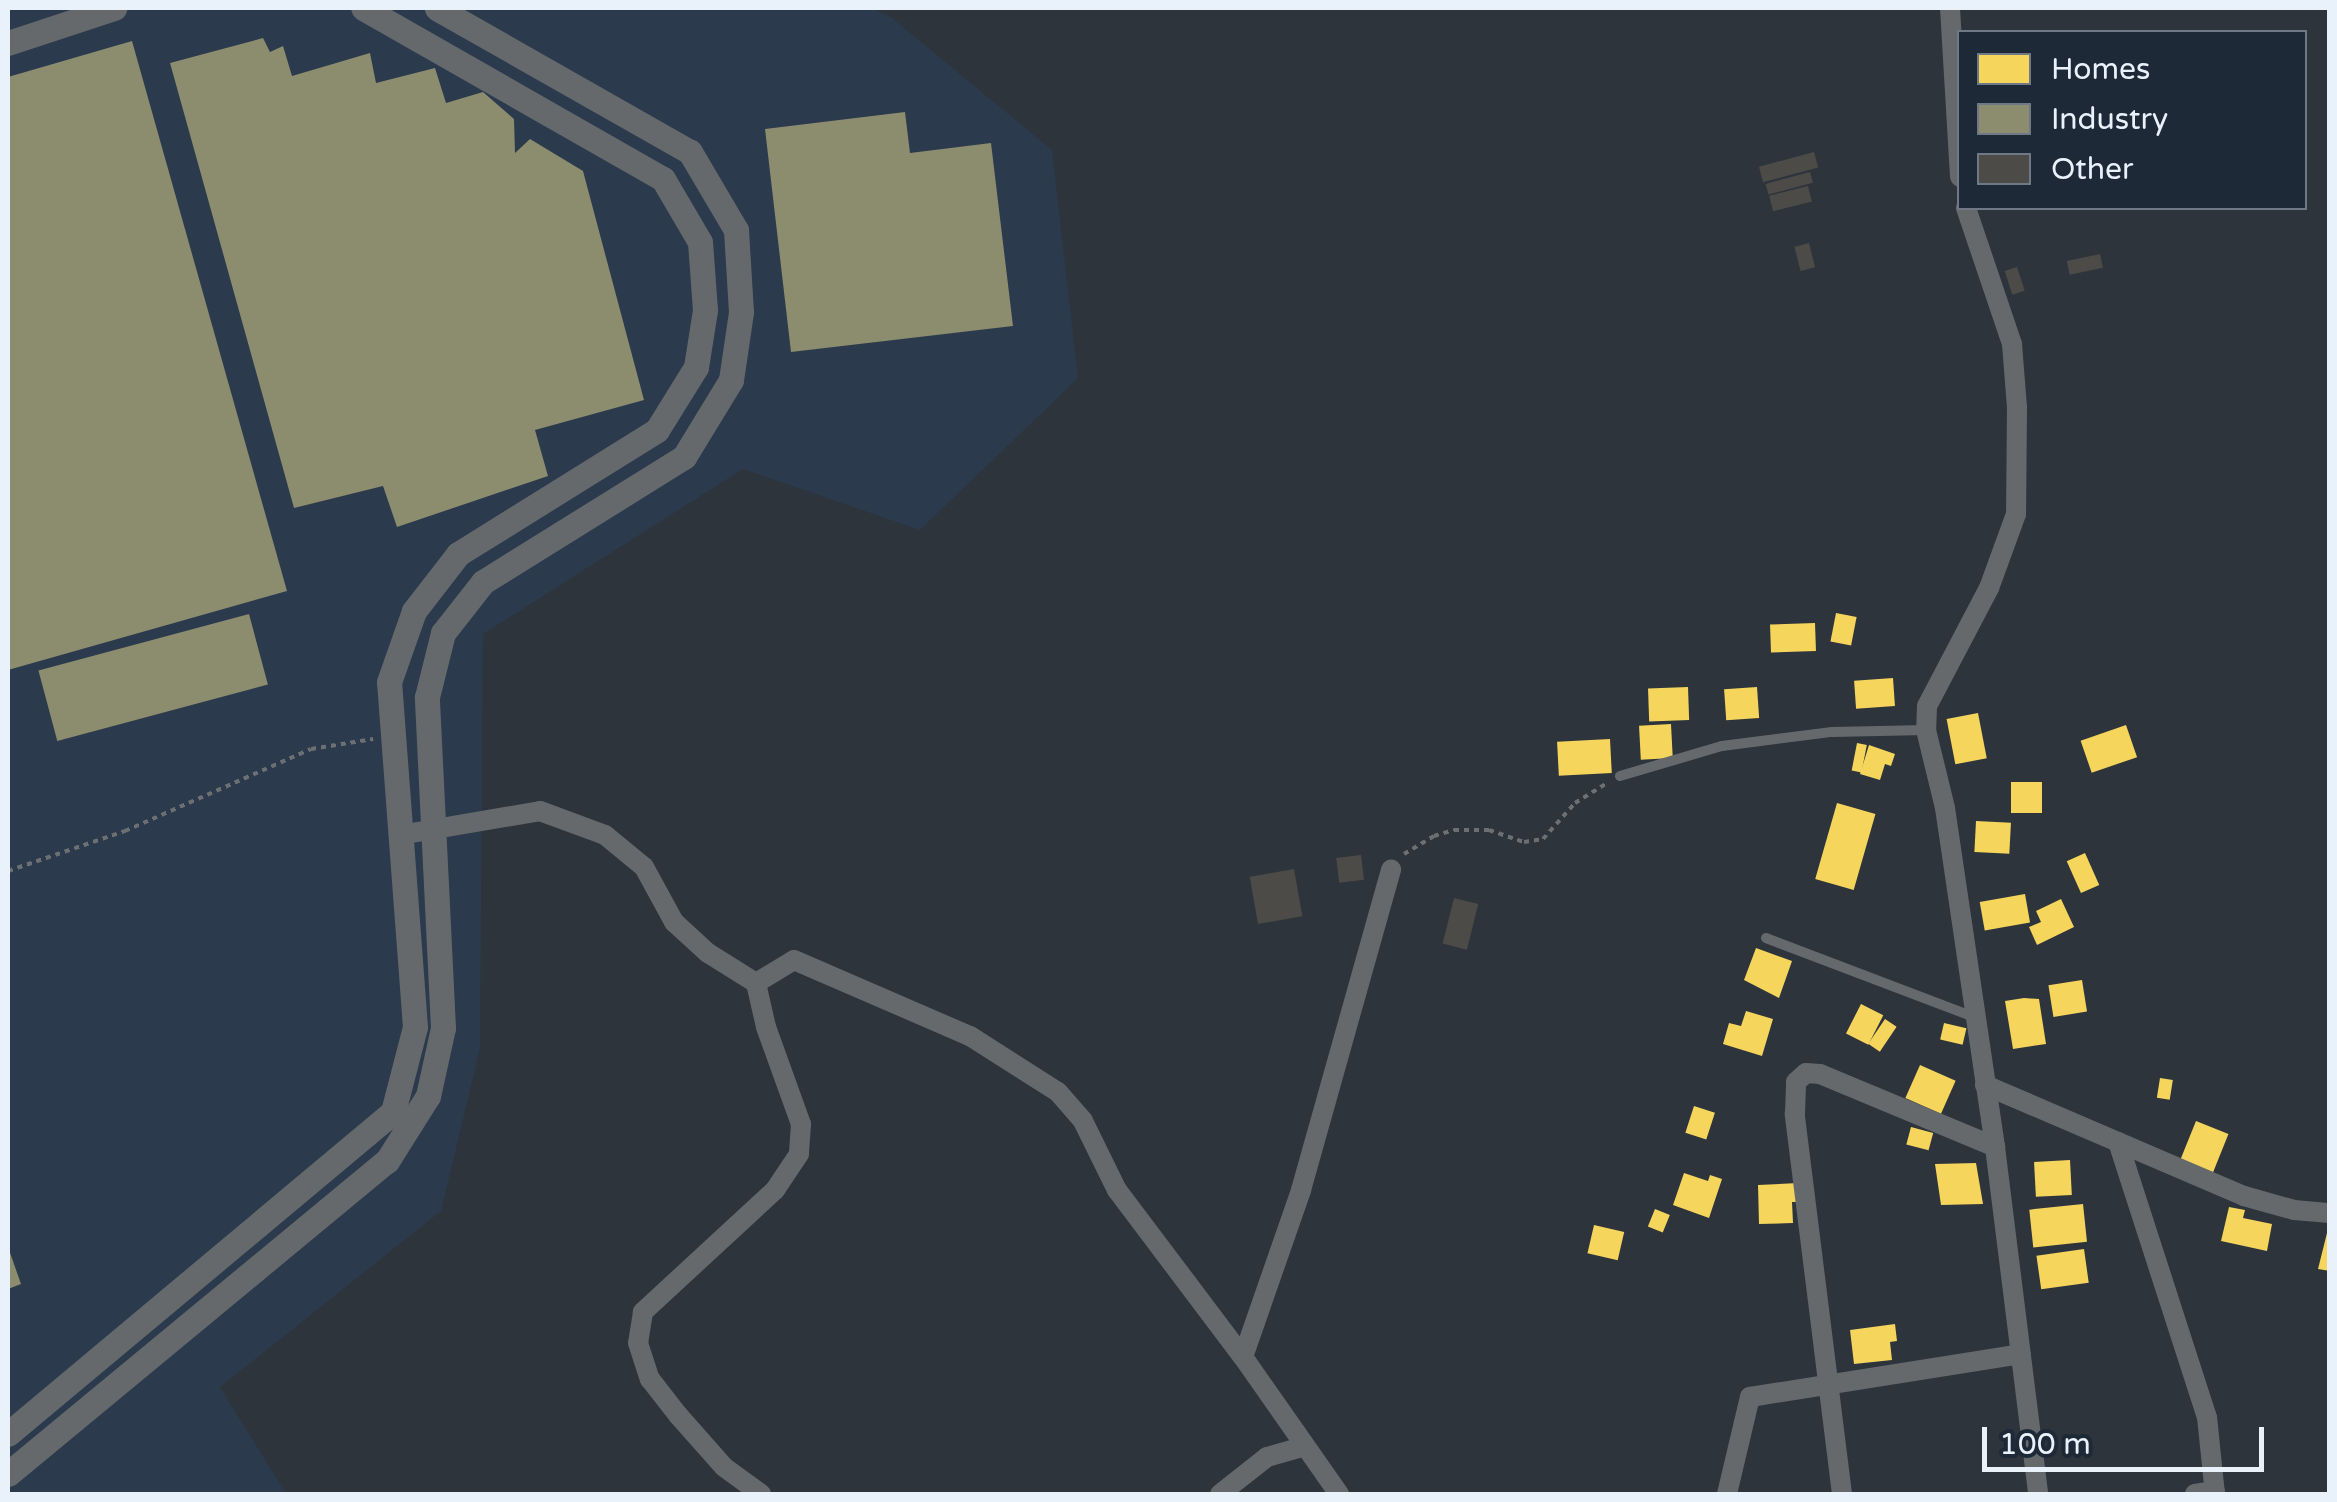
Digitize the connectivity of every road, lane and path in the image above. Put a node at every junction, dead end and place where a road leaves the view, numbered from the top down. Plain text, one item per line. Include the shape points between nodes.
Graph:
1 (114, 8) edge
2 (363, 8) edge
3 (438, 8) edge
4 (1950, 8) edge
5 (8, 43) edge
6 (1957, 126) edge
7 (1967, 210) edge
8 (1926, 730) junction
9 (393, 736) junction
10 (1620, 776) joint
11 (433, 829) junction
12 (400, 835) junction
13 (1391, 869) joint
14 (8, 870) edge
15 (1766, 938) dead end
16 (756, 984) junction
17 (1975, 1017) junction
18 (1985, 1084) junction
19 (2118, 1142) junction
20 (1995, 1147) junction
21 (2330, 1213) edge
22 (2021, 1354) junction
23 (1243, 1357) junction
24 (1827, 1382) junction
25 (8, 1434) edge
26 (1303, 1447) junction
27 (8, 1474) edge
28 (2208, 1493) edge
29 (761, 1494) edge
30 (1220, 1494) edge
31 (1339, 1494) edge
32 (1727, 1494) edge
33 (1842, 1494) edge
34 (2038, 1494) edge

1 - 5 street
2 - 9 street via 663,179 700,242 704,310 696,367 657,430 458,554 414,611 389,682
3 - 11 street via 690,152 736,230 742,312 731,380 684,457 483,582 443,633 427,697
4 - 6 street
7 - 8 street via 2012,344 2016,514 1989,588 1926,706
8 - 10 lane via 1832,732 1722,746
8 - 17 street via 1945,808
9 - 12 street
9 - 14 path via 310,749 125,830
10 - 13 path via 1587,793 1543,839 1454,830 1414,846
11 - 12 street
11 - 16 street via 540,811 606,835 644,867 674,922 708,954
11 - 27 street via 443,1028 428,1096 387,1161
12 - 25 street via 416,1027 393,1112
13 - 23 street via 1301,1190
15 - 17 lane
16 - 23 street via 794,960 970,1036 1058,1092 1083,1120 1117,1190
16 - 29 street via 801,1124 799,1154 774,1190 642,1312 638,1343 650,1379 678,1415 724,1467
17 - 18 street
18 - 19 street
18 - 20 street
19 - 21 street via 2244,1196
19 - 28 street via 2207,1418
20 - 22 street
20 - 24 street via 1820,1074 1796,1082
22 - 24 street
22 - 34 street
23 - 26 street
24 - 32 street via 1750,1397
24 - 33 street
26 - 30 street via 1266,1457
26 - 31 street

